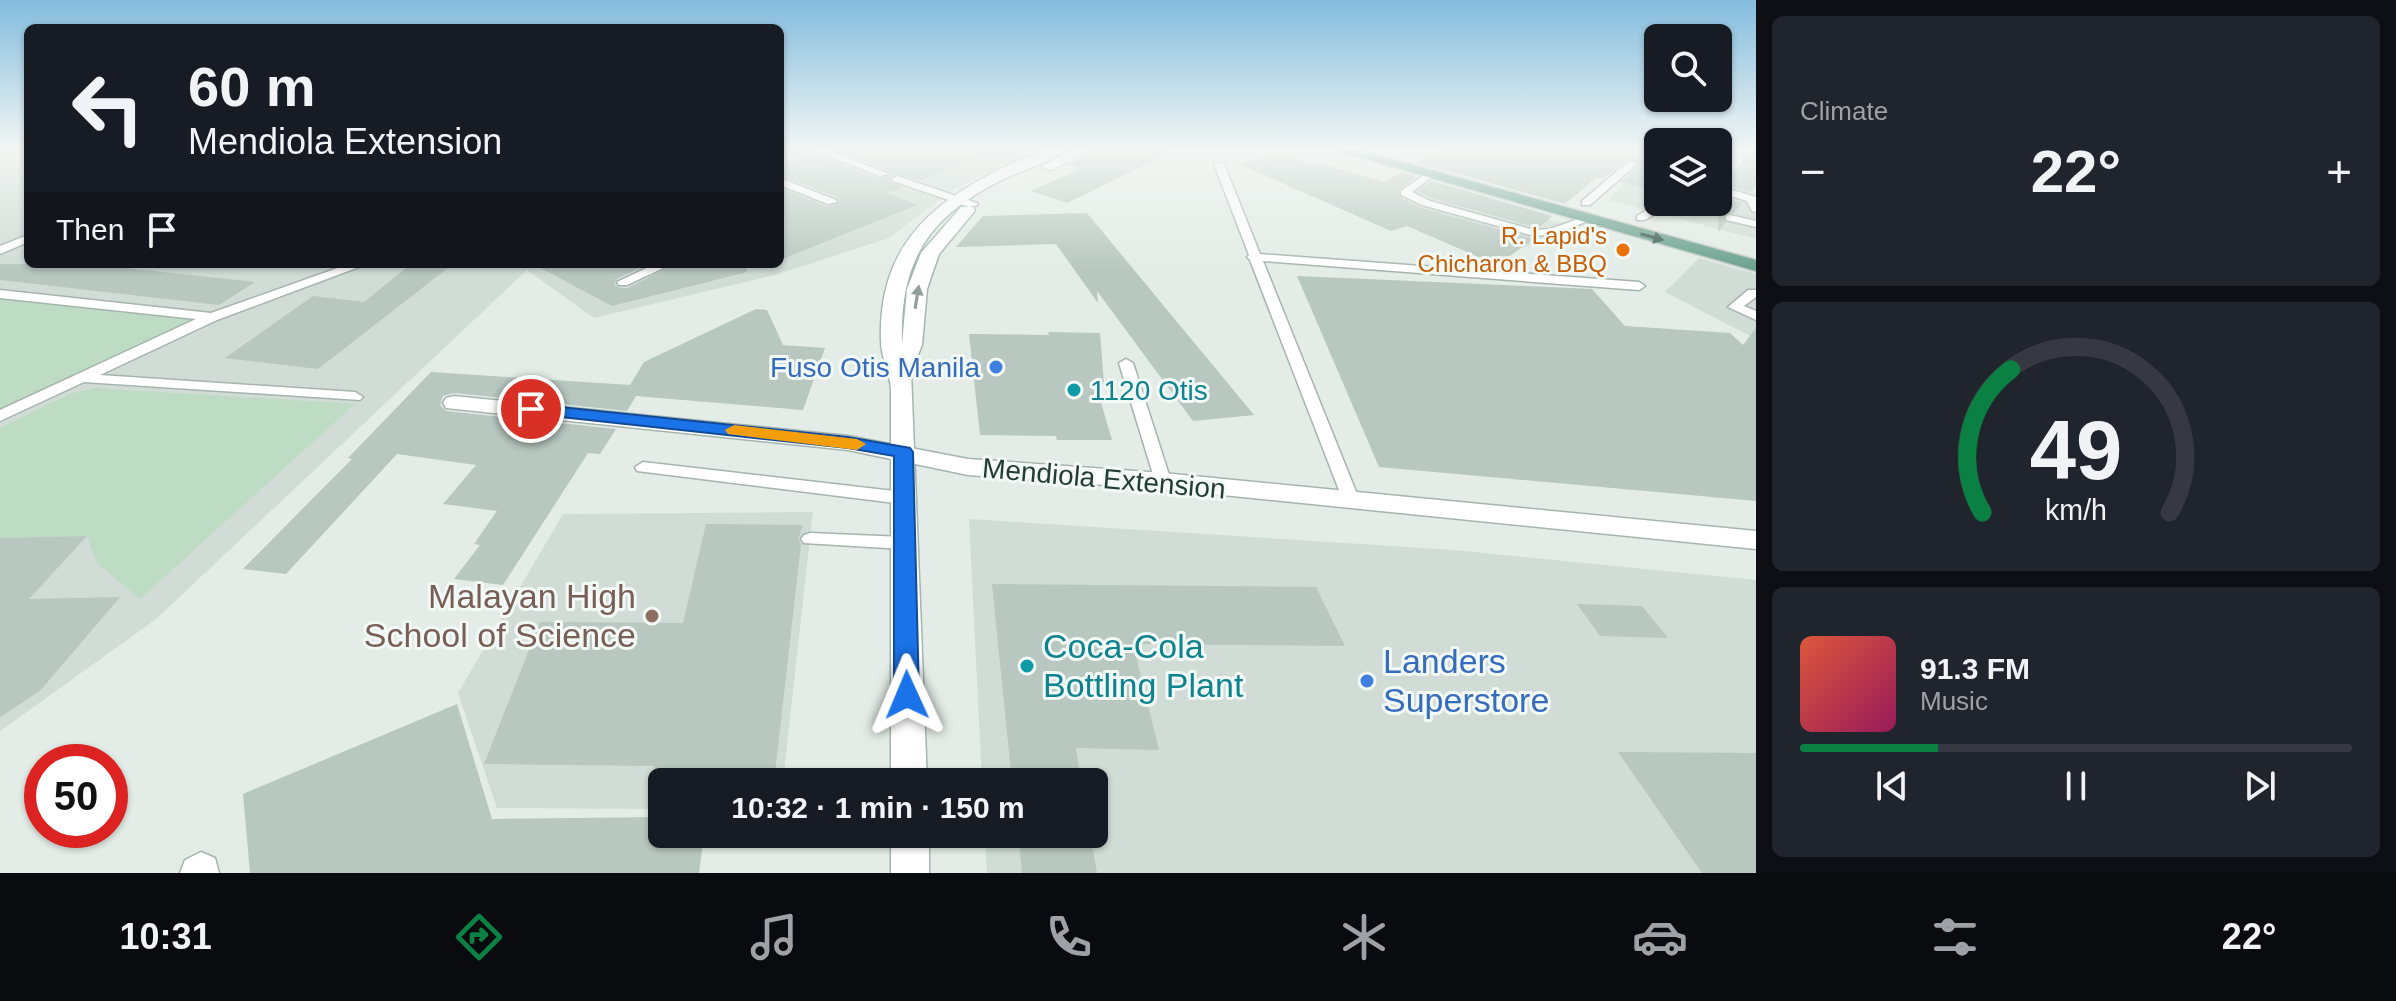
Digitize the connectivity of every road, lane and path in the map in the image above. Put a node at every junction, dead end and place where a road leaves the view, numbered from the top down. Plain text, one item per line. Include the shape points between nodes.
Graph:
1 (799, 189) edge
2 (925, 189) edge
3 (982, 189) edge
4 (994, 189) edge
5 (1228, 189) edge
6 (1408, 189) edge
7 (1500, 189) edge
8 (1608, 189) edge
9 (1732, 193) edge
10 (832, 202) dead end
11 (964, 202) junction
12 (1756, 209) edge
13 (1586, 211) junction
14 (1644, 211) edge
15 (1730, 218) dead end
16 (1625, 219) junction
17 (1756, 224) edge
18 (24, 240) edge
19 (1756, 249) edge
20 (0, 250) edge
21 (1253, 257) junction
22 (1756, 266) edge
23 (350, 268) edge
24 (656, 268) edge
25 (623, 282) dead end
26 (1639, 286) dead end
27 (1755, 292) edge
28 (0, 294) edge
29 (1756, 316) edge
30 (212, 317) junction
31 (1126, 363) dead end
32 (83, 378) junction
33 (355, 397) dead end
34 (454, 403) dead end
35 (0, 416) edge
36 (903, 452) junction
37 (643, 467) dead end
38 (1163, 481) junction
39 (903, 498) junction
40 (1350, 499) junction
41 (810, 539) dead end
42 (1756, 540) edge
43 (903, 543) junction
44 (909, 768) edge
45 (910, 848) edge
46 (910, 873) edge

1 - 10 lane
2 - 11 lane
3 - 11 main road
4 - 11 main road
5 - 21 lane
6 - 13 lane via 1405,193 1426,203 1534,233 1551,232
7 - 13 main road
8 - 13 lane
9 - 12 lane via 1752,199
11 - 36 main road via 930,253 917,289 912,345 900,372
13 - 16 main road
14 - 16 lane
15 - 17 lane
16 - 19 main road
16 -> 22 main road
18 - 20 lane
21 - 26 lane
21 - 40 lane
23 - 30 lane
24 - 25 lane
27 - 29 lane via 1735,307
28 - 30 lane
30 - 32 lane
31 - 38 lane
32 - 33 lane
32 - 35 lane
34 - 36 main road, Mendiola Extension
36 - 38 main road, Mendiola Extension via 968,467
36 - 39 main road
37 - 39 lane
38 - 40 main road, Mendiola Extension
39 - 43 main road
40 - 42 main road, Mendiola Extension
41 - 43 lane
43 - 44 main road
45 - 46 main road

